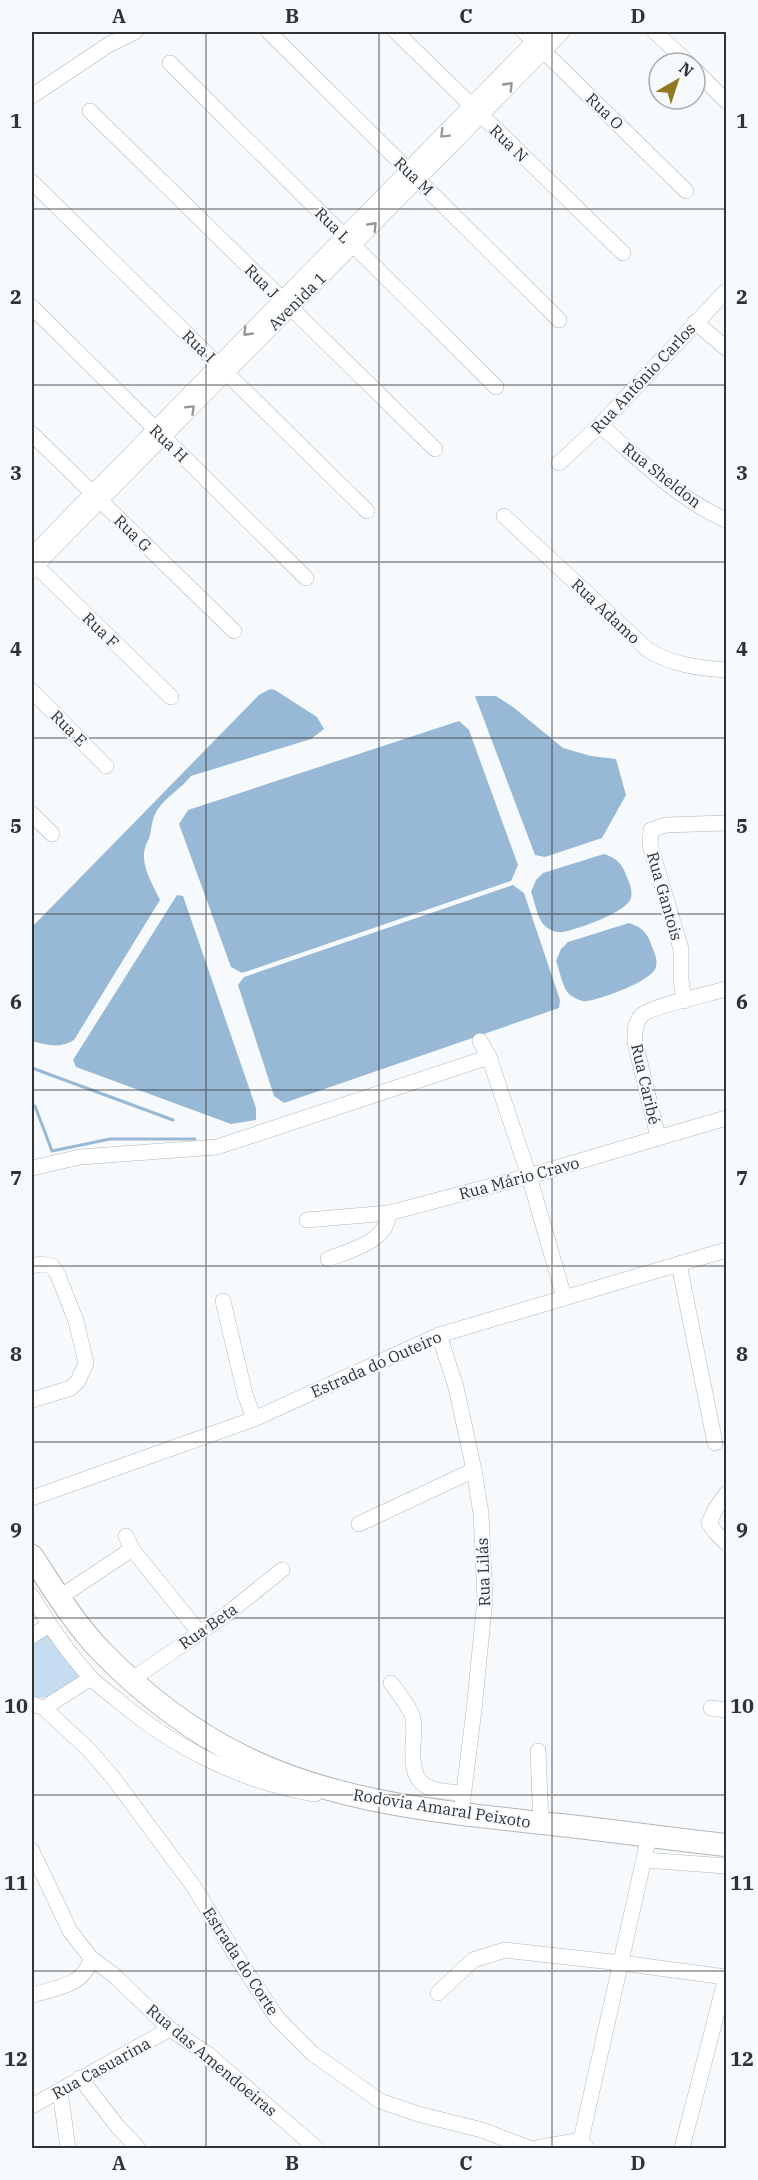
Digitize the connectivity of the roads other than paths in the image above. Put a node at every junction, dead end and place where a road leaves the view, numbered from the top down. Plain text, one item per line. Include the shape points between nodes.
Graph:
1 (135, 32) edge
2 (269, 32) edge
3 (396, 32) edge
4 (562, 32) edge
5 (655, 32) edge
6 (536, 39) edge
7 (675, 51) edge
8 (170, 63) dead end
9 (707, 82) edge
10 (32, 96) edge
11 (726, 101) edge
12 (476, 110) junction
13 (90, 111) dead end
14 (413, 175) junction
15 (32, 182) edge
16 (686, 190) dead end
17 (349, 240) junction
18 (623, 253) dead end
19 (726, 291) edge
20 (285, 303) junction
21 (32, 307) edge
22 (559, 320) dead end
23 (695, 322) junction
24 (726, 348) edge
25 (222, 369) junction
26 (496, 387) dead end
27 (600, 425) junction
28 (159, 433) junction
29 (32, 434) edge
30 (435, 449) dead end
31 (559, 463) dead end
32 (95, 497) junction
33 (367, 511) dead end
34 (504, 516) dead end
35 (726, 520) edge
36 (32, 563) edge
37 (306, 578) dead end
38 (234, 631) dead end
39 (726, 670) edge
40 (32, 691) edge
41 (171, 697) dead end
42 (106, 766) dead end
43 (32, 814) edge
44 (726, 823) edge
45 (51, 834) dead end
46 (726, 990) edge
47 (684, 1001) junction
48 (480, 1041) dead end
49 (489, 1057) junction
50 (726, 1118) edge
51 (658, 1137) junction
52 (32, 1168) edge
53 (529, 1176) junction
54 (389, 1213) junction
55 (307, 1220) dead end
56 (726, 1250) edge
57 (328, 1259) dead end
58 (679, 1264) junction
59 (32, 1266) edge
60 (564, 1297) junction
61 (223, 1301) dead end
62 (439, 1335) junction
63 (32, 1400) edge
64 (254, 1419) junction
65 (715, 1443) dead end
66 (474, 1470) junction
67 (726, 1494) edge
68 (32, 1498) edge
69 (358, 1524) dead end
70 (726, 1543) edge
71 (32, 1556) edge
72 (282, 1570) dead end
73 (32, 1596) edge
74 (60, 1597) junction
75 (49, 1625) junction
76 (199, 1632) junction
77 (32, 1636) edge
78 (91, 1678) junction
79 (131, 1680) junction
80 (391, 1683) dead end
81 (38, 1706) edge
82 (538, 1751) dead end
83 (343, 1792) junction
84 (462, 1803) junction
85 (541, 1823) junction
86 (649, 1836) junction
87 (726, 1845) edge
88 (32, 1851) edge
89 (645, 1860) junction
90 (726, 1866) edge
91 (91, 1958) junction
92 (621, 1963) junction
93 (438, 1993) dead end
94 (32, 1995) edge
95 (170, 2029) junction
96 (80, 2078) junction
97 (60, 2091) junction
98 (32, 2106) edge
99 (584, 2144) edge
100 (68, 2148) edge
101 (138, 2148) edge
102 (316, 2148) edge
103 (529, 2148) edge
104 (537, 2148) edge
105 (682, 2148) edge

1 - 10 street via 108,45
2 - 14 street, Rua M
3 - 12 street, Rua N
4 - 6 street, Avenida 1
5 - 7 street
6 - 12 street, Avenida 1
6 - 16 street, Rua O
8 - 17 street, Rua L
9 - 11 street
12 - 14 street, Avenida 1
12 - 18 street, Rua N
13 - 20 street, Rua J
14 - 17 street, Avenida 1
14 - 22 street, Rua M
15 - 25 street, Rua I
17 - 20 street, Avenida 1
17 - 26 street, Rua L
19 - 23 street, Rua Antônio Carlos
20 - 25 street, Avenida 1
20 - 30 street, Rua J
21 - 28 street, Rua H
23 - 24 street
23 - 27 street, Rua Antônio Carlos
25 - 28 street, Avenida 1
25 - 33 street, Rua I
27 - 31 street, Rua Antônio Carlos
27 - 35 street, Rua Sheldon via 666,482
28 - 32 street, Avenida 1
28 - 37 street, Rua H
29 - 32 street, Rua G
32 - 36 street, Avenida 1
32 - 38 street, Rua G
34 - 39 street, Rua Adamo via 648,650 676,664
36 - 41 street, Rua F
40 - 42 street, Rua E
43 - 45 street
44 - 47 street, Rua Gantois via 665,825 651,830 649,841 681,949
46 - 47 street, Rua Caribé
47 - 51 street, Rua Caribé via 643,1014 634,1027
48 - 49 street
49 - 52 street via 217,1147 80,1156
49 - 53 street
50 - 51 street, Rua Mário Cravo
51 - 53 street, Rua Mário Cravo
53 - 54 street, Rua Mário Cravo
53 - 60 street
54 - 55 street, Rua Mário Cravo
54 - 57 street via 387,1226 375,1239
56 - 58 street, Estrada do Outeiro
58 - 60 street, Estrada do Outeiro
58 - 65 street
59 - 63 street via 52,1266 58,1275 76,1321 86,1363 71,1388
60 - 62 street, Estrada do Outeiro
61 - 64 street
62 - 64 street, Estrada do Outeiro
62 - 66 street, Rua Lilás via 456,1387
64 - 68 street, Estrada do Outeiro
66 - 69 street
66 - 84 street, Rua Lilás via 481,1514 485,1599
67 - 70 street via 709,1522
71 - 74 highway, Rodovia Amaral Peixoto
72 - 76 street, Rua Beta
73 - 75 street
74 - 76 street via 129,1543
74 - 79 highway, Rodovia Amaral Peixoto via 94,1643
75 - 77 street
75 - 78 street
76 - 79 street, Rua Beta
78 - 81 street, Estrada do Corte
78 - 83 street via 129,1711 186,1750 284,1788 314,1794
79 - 83 highway, Rodovia Amaral Peixoto via 182,1720 243,1757
80 - 84 street via 411,1714 418,1780 423,1786
81 - 103 street, Estrada do Corte via 89,1750 114,1779 194,1887 277,2018 313,2054 380,2101 482,2130
82 - 85 street
83 - 84 highway, Rodovia Amaral Peixoto
84 - 85 highway, Rodovia Amaral Peixoto
85 - 86 highway, Rodovia Amaral Peixoto
86 - 87 highway, Rodovia Amaral Peixoto
86 - 89 street
88 - 91 street, Rua das Amendoeiras via 70,1931
89 - 90 street
89 - 92 street
91 - 94 street via 87,1970 75,1982
91 - 95 street, Rua das Amendoeiras
92 - 93 street via 505,1950 473,1960
92 - 99 street
92 - 105 street via 726,1977
95 - 96 street, Rua Casuarina
95 - 102 street, Rua das Amendoeiras via 209,2055
96 - 97 street, Rua Casuarina
96 - 101 street
97 - 98 street, Rua Casuarina
97 - 100 street
99 - 104 street

